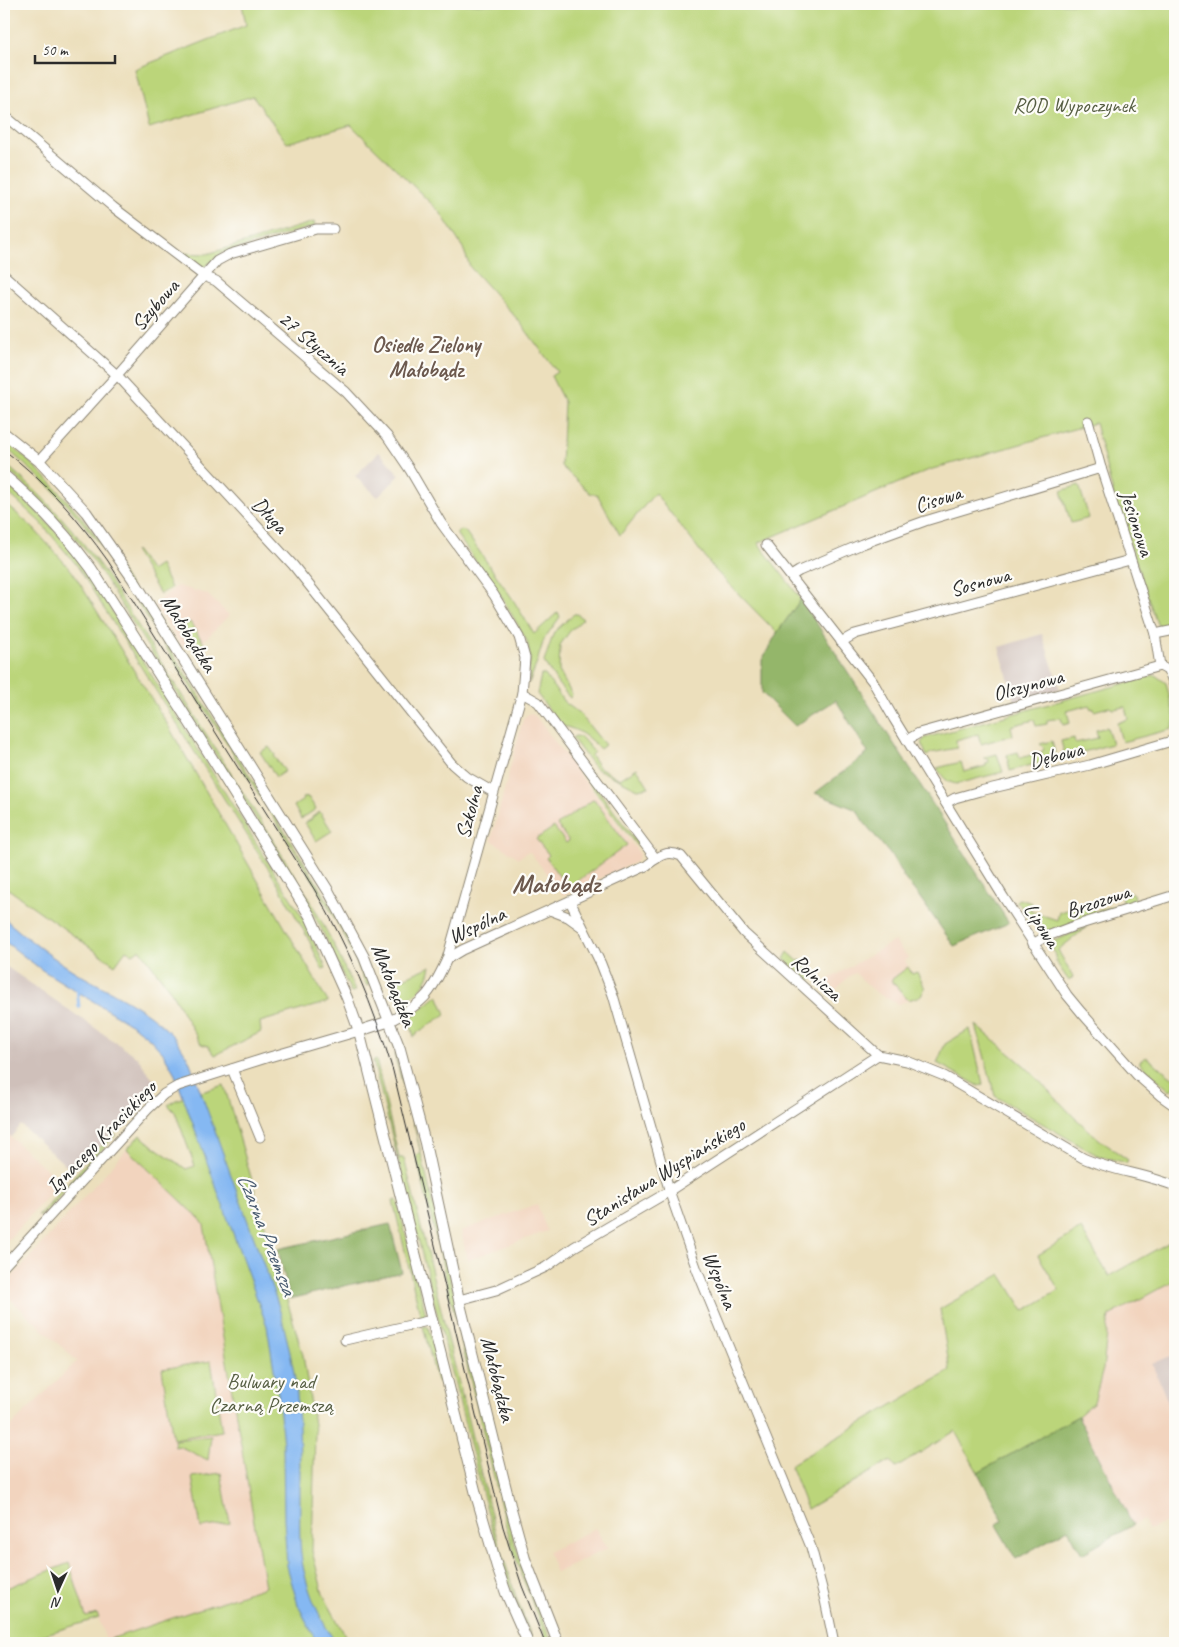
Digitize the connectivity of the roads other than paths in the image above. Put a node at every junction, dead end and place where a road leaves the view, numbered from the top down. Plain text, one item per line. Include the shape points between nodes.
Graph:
1 (4, 116) edge
2 (333, 229) dead end
3 (4, 275) edge
4 (204, 276) junction
5 (117, 375) junction
6 (1088, 421) dead end
7 (4, 433) edge
8 (39, 461) junction
9 (1101, 468) junction
10 (4, 475) edge
11 (766, 544) dead end
12 (1130, 560) junction
13 (791, 576) junction
14 (1175, 630) edge
15 (1155, 634) junction
16 (841, 642) junction
17 (1160, 666) junction
18 (1175, 688) edge
19 (522, 694) junction
20 (907, 740) junction
21 (1175, 740) edge
22 (493, 792) junction
23 (946, 803) junction
24 (656, 859) junction
25 (1175, 895) edge
26 (570, 901) junction
27 (550, 910) junction
28 (582, 927) junction
29 (452, 940) junction
30 (1033, 944) junction
31 (462, 950) junction
32 (446, 959) junction
33 (390, 1021) junction
34 (359, 1031) junction
35 (878, 1055) junction
36 (232, 1069) junction
37 (1175, 1106) edge
38 (260, 1137) dead end
39 (1175, 1186) edge
40 (669, 1190) junction
41 (4, 1266) edge
42 (459, 1300) junction
43 (432, 1320) junction
44 (345, 1340) dead end
45 (528, 1643) edge
46 (558, 1643) edge
47 (834, 1643) edge

1 - 4 street, 27 Stycznia via 113,207
2 - 4 street, Szybowa via 316,229 230,254 217,261
3 - 5 street, Długa
4 - 5 street, Szybowa
4 - 19 street, 27 Stycznia via 216,281 346,392 387,436 440,523 494,595 519,637 525,658
5 - 8 street, Szybowa
5 - 22 street, Długa via 292,565 452,764
6 - 9 street, Jesionowa
7 - 8 street, Małobądzka
8 - 33 street, Małobądzka via 86,512 133,578 329,892 363,955
9 - 12 street, Jesionowa
9 - 13 street, Cisowa via 925,521 862,544
10 - 34 street via 28,495 71,541 110,597 310,916
11 - 13 street, Lipowa
12 - 15 street, Jesionowa
12 - 16 street, Sosnowa via 855,634
13 - 16 street, Lipowa
14 - 15 street
15 - 17 street, Jesionowa
16 - 20 street, Lipowa via 873,682
17 - 18 street, Jesionowa via 1169,671
17 - 20 street, Olszynowa via 919,733
19 - 22 street, Szkolna
19 - 24 street via 538,702
20 - 23 street, Lipowa
21 - 23 street, Dębowa via 1090,765 980,790
22 - 29 street, Szkolna
23 - 30 street, Lipowa
24 - 26 street, Wspólna
24 - 35 street, Rolnicza via 668,852 681,856 744,934
25 - 30 street, Brzozowa via 1074,926
26 - 27 street, Wspólna
26 - 28 street, Wspólna
27 - 28 street
27 - 31 street, Wspólna
28 - 40 street, Wspólna via 614,995
29 - 31 street
29 - 32 street, Szkolna
30 - 37 street, Lipowa via 1081,1012 1137,1075
31 - 32 street, Wspólna
32 - 33 street, Szkolna via 427,995
33 - 34 street
33 - 42 street, Małobądzka via 425,1143
34 - 36 street, Ignacego Krasickiego
34 - 43 street
35 - 39 street via 907,1061 944,1076 1096,1164
35 - 40 street, Stanisława Wyspiańskiego
36 - 38 street
36 - 41 street, Ignacego Krasickiego via 178,1086 164,1094
40 - 42 street, Stanisława Wyspiańskiego via 546,1267 496,1290
40 - 47 street, Wspólna via 697,1270 811,1547
42 - 46 street, Małobądzka via 517,1531
43 - 44 street
43 - 45 street via 494,1558

